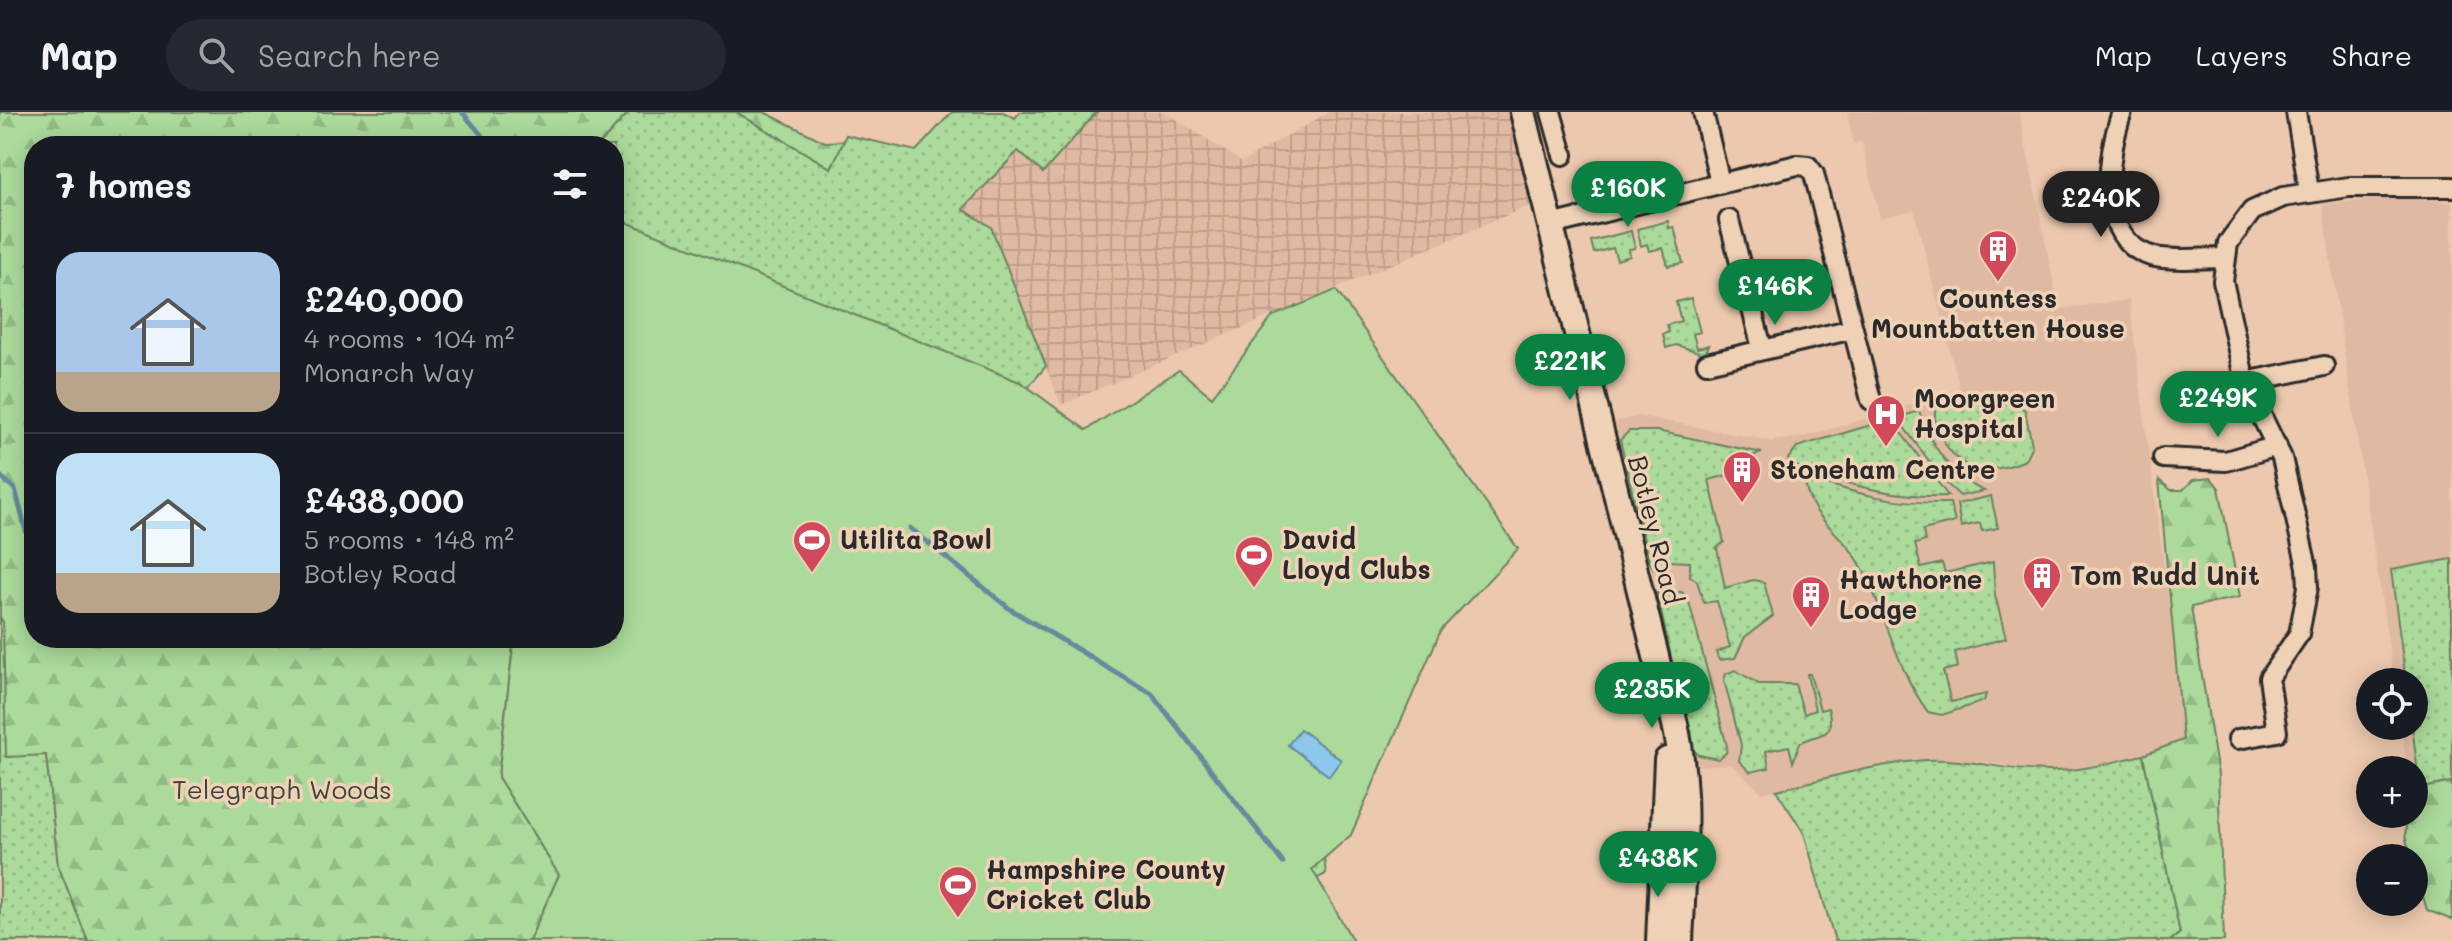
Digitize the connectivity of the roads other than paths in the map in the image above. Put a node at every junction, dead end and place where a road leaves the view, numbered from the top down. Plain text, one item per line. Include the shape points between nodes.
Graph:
1 (1523, 112) edge
2 (1551, 112) edge
3 (1703, 112) edge
4 (2122, 112) edge
5 (2296, 112) edge
6 (1563, 155) dead end
7 (1720, 183) junction
8 (2452, 187) edge
9 (2309, 191) junction
10 (1729, 220) dead end
11 (1551, 225) junction
12 (2223, 258) junction
13 (1853, 329) junction
14 (1762, 348) junction
15 (1707, 363) dead end
16 (2324, 366) dead end
17 (2245, 382) junction
18 (1871, 400) dead end
19 (2277, 446) junction
20 (2163, 458) dead end
21 (1662, 681) junction
22 (2238, 739) dead end
23 (1659, 941) edge
24 (1680, 941) edge

1 - 11 main road, Botley Road
2 - 6 street
3 - 7 street
4 - 12 street via 2110,178 2122,236 2155,257
5 - 9 street
7 - 11 street
7 - 13 street via 1808,166
8 - 9 street
9 - 12 street via 2252,211 2235,229
10 - 14 street
11 - 21 main road, Botley Road
12 - 17 street via 2223,281
13 - 14 street
13 - 18 street
14 - 15 street
16 - 17 street
17 - 19 street
19 - 20 street via 2226,461
19 - 22 street via 2303,540 2305,611 2299,634 2269,678 2277,732
21 - 23 main road, Botley Road via 1667,767
21 - 24 main road, Botley Road via 1673,709 1683,767

